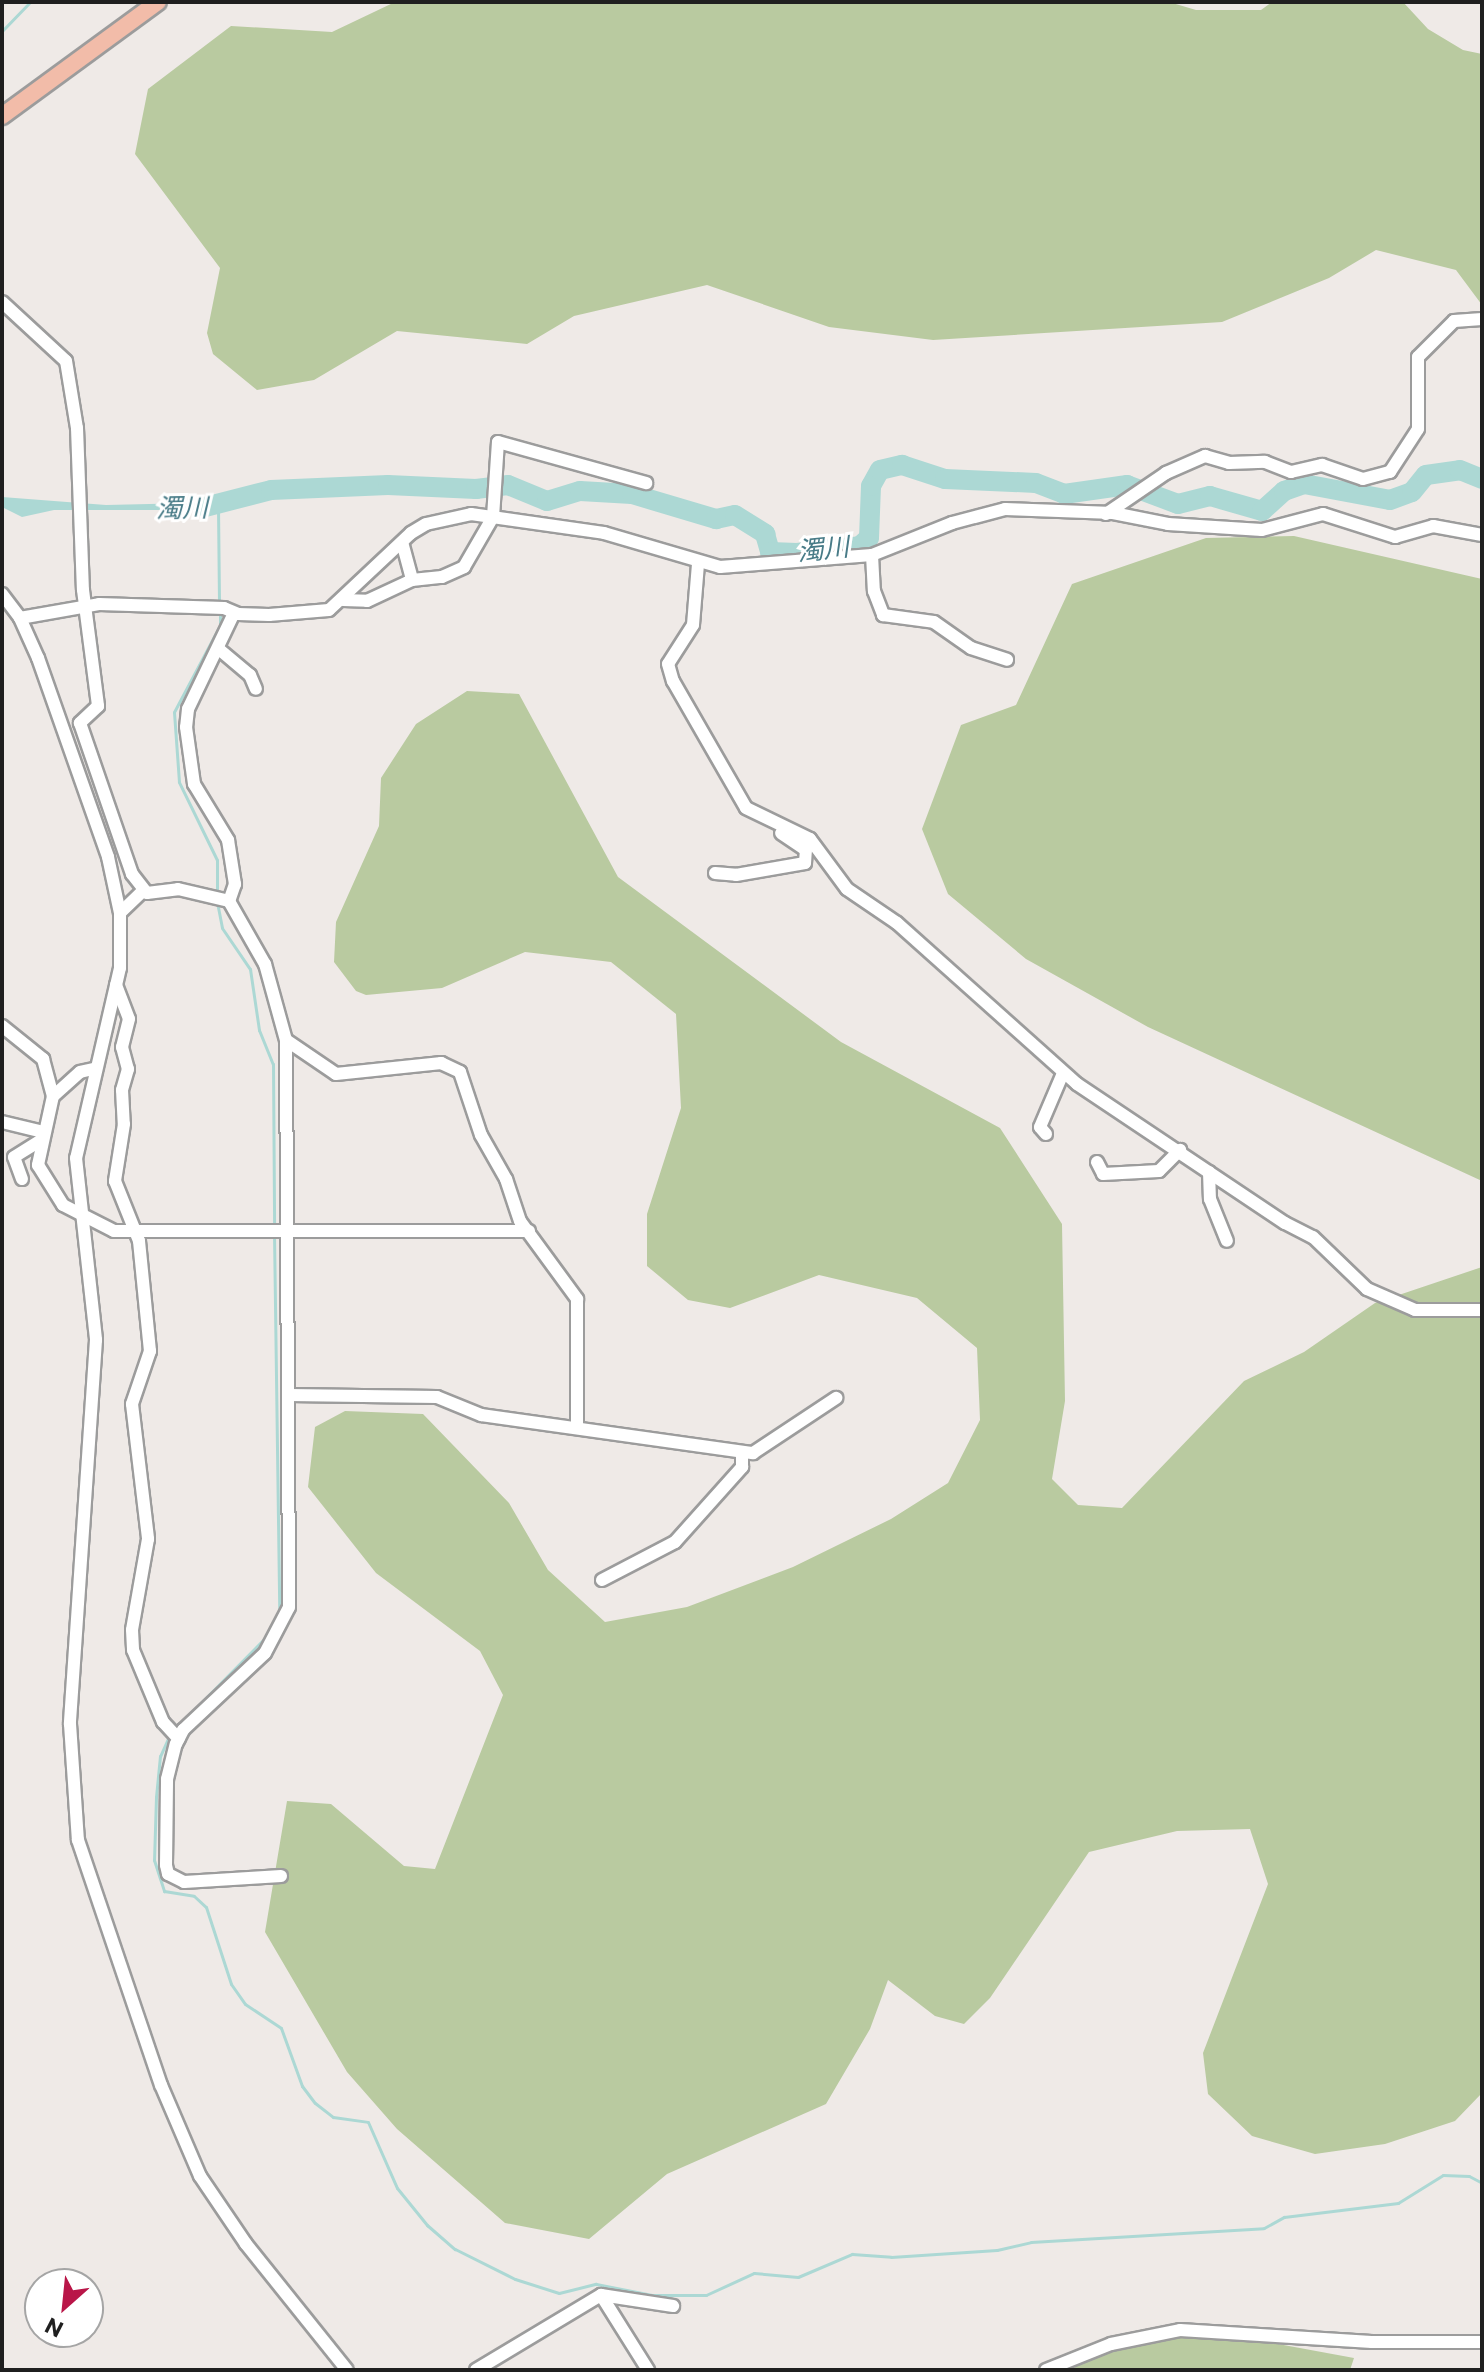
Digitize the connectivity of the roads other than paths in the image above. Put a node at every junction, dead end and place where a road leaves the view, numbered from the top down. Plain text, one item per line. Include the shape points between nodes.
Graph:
1 (158, 2) edge
2 (2, 116) edge
3 (2, 302) edge
4 (1482, 319) edge
5 (646, 483) dead end
6 (1106, 514) junction
7 (493, 517) junction
8 (1482, 535) edge
9 (402, 542) junction
10 (872, 555) junction
11 (698, 564) junction
12 (412, 580) junction
13 (2, 594) edge
14 (343, 600) junction
15 (84, 604) junction
16 (223, 610) junction
17 (20, 618) junction
18 (220, 650) junction
19 (1007, 660) dead end
20 (256, 689) dead end
21 (771, 823) junction
22 (715, 873) dead end
23 (144, 890) junction
24 (219, 900) junction
25 (120, 913) junction
26 (116, 985) junction
27 (2, 1026) edge
28 (286, 1040) junction
29 (93, 1069) junction
30 (1063, 1073) junction
31 (53, 1096) junction
32 (2, 1122) edge
33 (1046, 1134) dead end
34 (42, 1136) junction
35 (1180, 1150) junction
36 (1097, 1162) dead end
37 (1209, 1172) junction
38 (22, 1179) dead end
39 (82, 1216) junction
40 (277, 1229) junction
41 (135, 1231) junction
42 (529, 1231) junction
43 (1227, 1241) dead end
44 (1482, 1310) edge
45 (289, 1395) junction
46 (836, 1398) dead end
47 (577, 1428) junction
48 (742, 1452) junction
49 (602, 1580) dead end
50 (174, 1735) junction
51 (281, 1876) dead end
52 (601, 2295) junction
53 (673, 2306) dead end
54 (1482, 2342) edge
55 (347, 2370) edge
56 (476, 2370) edge
57 (648, 2370) edge
58 (1046, 2370) edge

1 - 2 main road
3 - 15 street via 66,361 83,499
4 - 6 street via 1454,321 1418,357 1418,429 1408,452 1383,476 1363,479 1322,465 1291,472 1265,462 1229,463 1205,456 1166,473
5 - 7 street via 498,442
6 - 8 street via 1262,530 1323,514 1395,537 1433,526
6 - 10 street via 1005,509 952,523
7 - 9 street via 447,517
7 - 11 street via 604,533
7 - 12 street via 464,567 442,577
9 - 12 street
9 - 14 street
10 - 11 street via 720,567
10 - 19 street via 874,591 883,615 934,622 971,648
11 - 21 street via 693,625 671,655 673,681 746,808
12 - 14 street via 367,601
13 - 17 street
14 - 16 street via 329,610
15 - 16 street
15 - 17 street
15 - 23 street via 98,706 80,723 132,874
16 - 18 street
17 - 25 street via 108,857
18 - 20 street via 250,675
18 - 24 street via 188,709 186,727 194,784 228,840 235,884
21 - 22 street via 806,850 805,863 736,875
21 - 30 street via 810,839 847,889 897,923
23 - 24 street via 153,894 178,889
23 - 25 street
24 - 28 street via 265,964
25 - 26 street
26 - 29 street
26 - 41 street via 129,1019 122,1047 128,1069 115,1181
27 - 31 street via 43,1059
28 - 40 street
28 - 42 street via 336,1074 441,1063 460,1072 481,1135
29 - 31 street via 80,1072
29 - 39 street via 76,1158
30 - 33 street via 1040,1127
30 - 35 street
31 - 34 street
32 - 34 street
34 - 38 street via 14,1157 14,1169
34 - 39 street via 38,1165 63,1205
35 - 36 street via 1159,1171 1103,1174
35 - 37 street
37 - 43 street via 1210,1199
37 - 44 street via 1313,1237 1344,1271 1389,1303 1444,1313
39 - 41 street via 114,1231
39 - 55 street via 96,1340 70,1724 78,1840 161,2085 200,2176 246,2244
40 - 41 street
40 - 42 street
40 - 45 street
41 - 50 street via 150,1351 132,1404 148,1539 133,1650
42 - 47 street via 577,1299
45 - 47 street via 437,1397 481,1415
45 - 50 street via 287,1616 265,1653
46 - 48 street via 753,1453
47 - 48 street
48 - 49 street via 742,1467 675,1542 659,1555
50 - 51 street via 167,1779 168,1874 184,1882
52 - 53 street
52 - 56 street
52 - 57 street
54 - 58 street via 1372,2342 1180,2330 1111,2344

